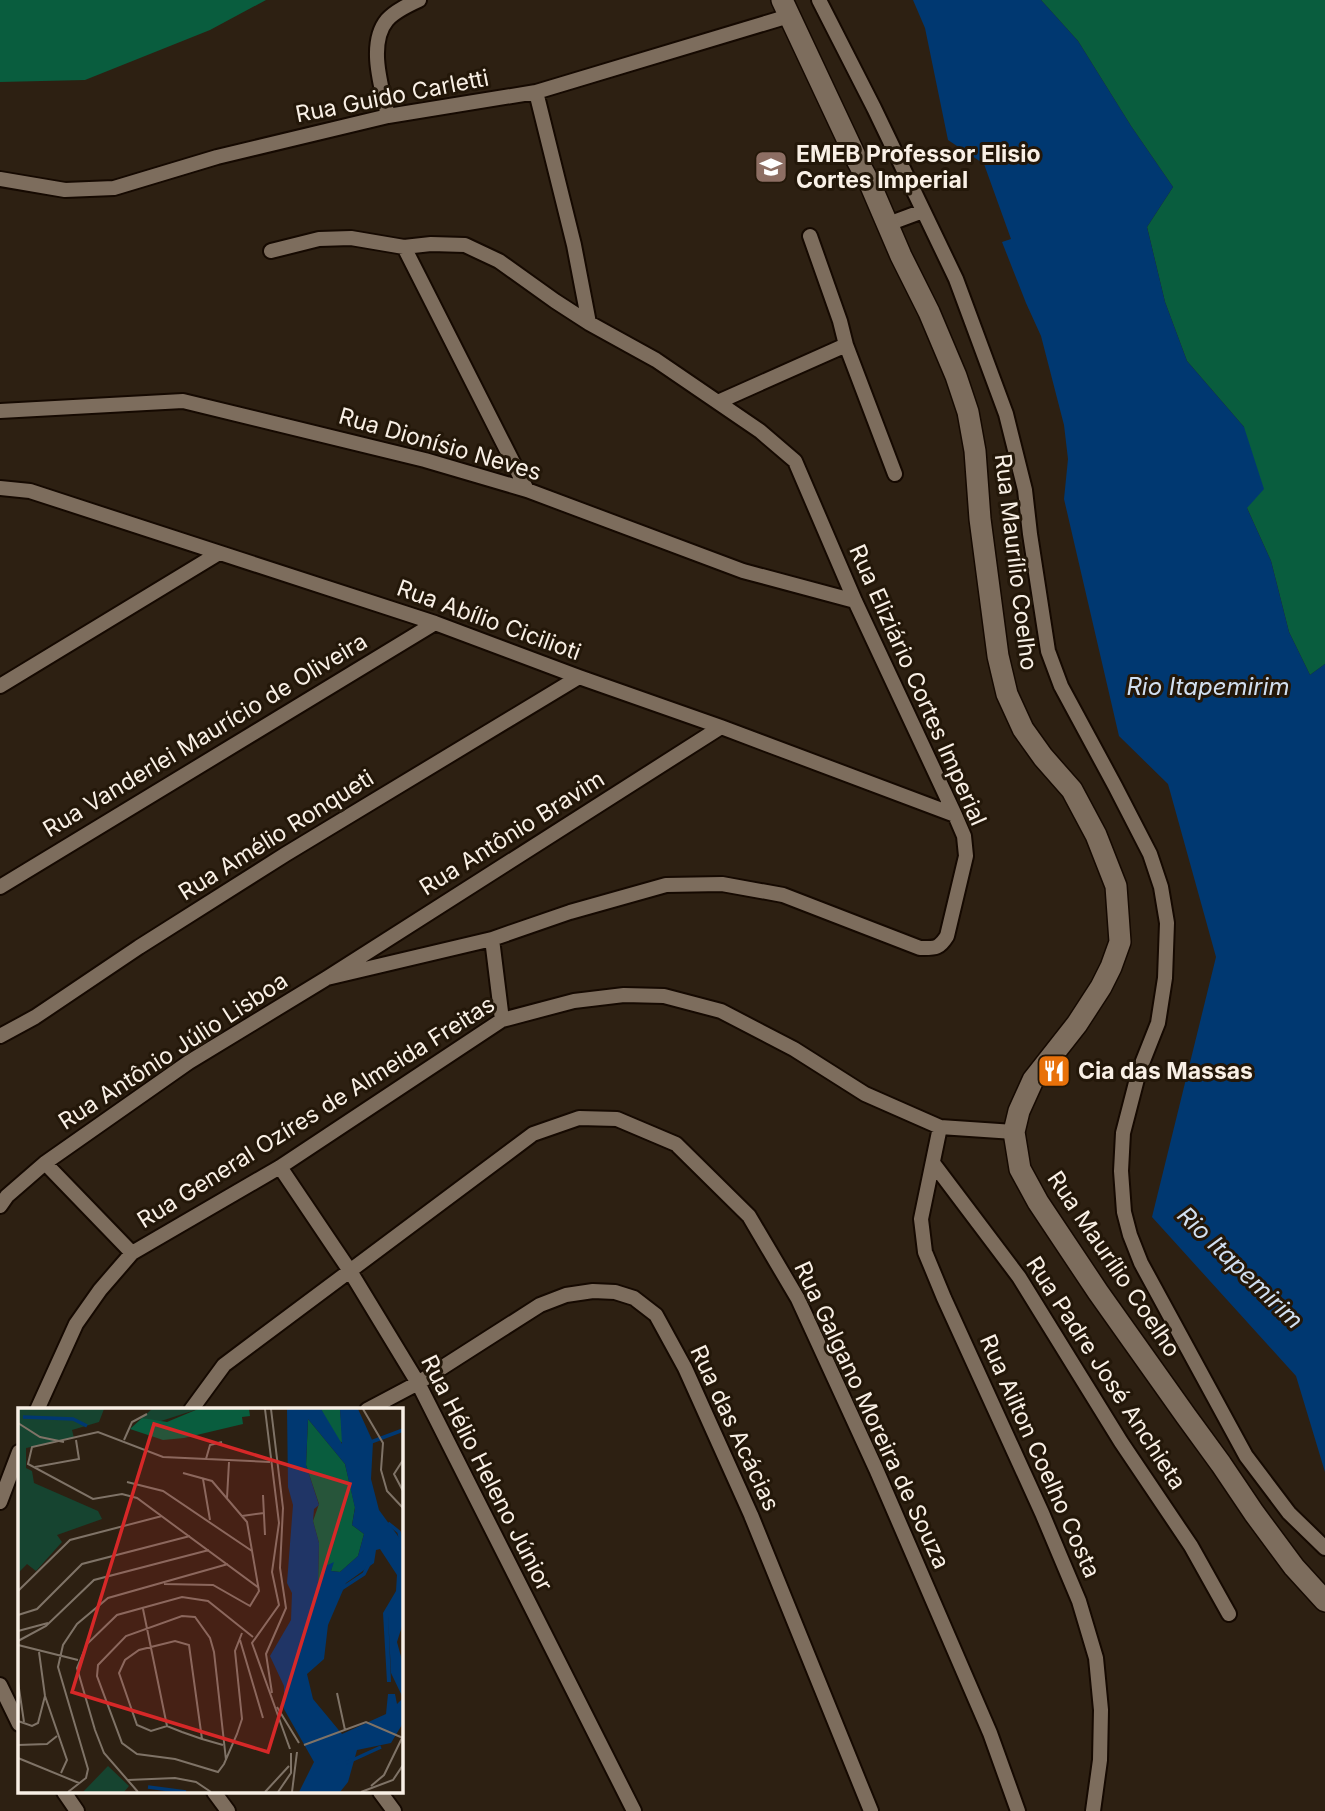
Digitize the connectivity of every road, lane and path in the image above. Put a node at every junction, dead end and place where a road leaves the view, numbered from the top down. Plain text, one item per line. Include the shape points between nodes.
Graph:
1 (419, 0) edge
2 (819, 0) edge
3 (785, 8) edge
4 (536, 92) junction
5 (388, 116) junction
6 (0, 179) edge
7 (923, 211) junction
8 (888, 224) junction
9 (810, 236) dead end
10 (404, 247) junction
11 (271, 251) dead end
12 (589, 323) junction
13 (846, 345) junction
14 (718, 402) junction
15 (0, 411) edge
16 (895, 474) dead end
17 (0, 488) edge
18 (527, 491) junction
19 (219, 553) junction
20 (855, 601) junction
21 (435, 623) junction
22 (579, 677) junction
23 (0, 686) edge
24 (721, 727) junction
25 (955, 816) junction
26 (0, 887) edge
27 (492, 939) junction
28 (327, 978) junction
29 (502, 1020) junction
30 (0, 1036) edge
31 (940, 1127) junction
32 (1014, 1132) junction
33 (45, 1163) junction
34 (933, 1163) junction
35 (280, 1167) junction
36 (0, 1206) edge
37 (132, 1252) junction
38 (350, 1271) junction
39 (418, 1383) junction
40 (38, 1408) edge
41 (192, 1408) edge
42 (371, 1408) edge
43 (18, 1455) edge
44 (0, 1502) edge
45 (1325, 1548) edge
46 (1325, 1601) edge
47 (1229, 1614) dead end
48 (0, 1685) edge
49 (18, 1722) edge
50 (65, 1794) edge
51 (215, 1794) edge
52 (381, 1794) edge
53 (77, 1811) edge
54 (228, 1811) edge
55 (394, 1811) edge
56 (634, 1811) edge
57 (872, 1811) edge
58 (1018, 1811) edge
59 (1093, 1811) edge

1 - 5 street via 386,22 378,41 376,63
2 - 7 street
3 - 4 street, Rua Guido Carletti
3 - 8 main road, Rua Maurílio Coelho
4 - 5 street, Rua Guido Carletti
4 - 12 street
5 - 6 street, Rua Guido Carletti via 217,157 114,188 65,190
7 - 8 street
7 - 45 street via 956,279 1006,414 1025,490 1048,651 1060,686 1150,854 1161,887 1167,923 1165,978 1158,1023 1139,1071 1123,1133 1124,1212 1130,1235 1246,1456 1289,1513
8 - 32 main road, Rua Maurílio Coelho via 951,363 968,412 998,656 1007,694 1023,729 1072,790 1116,887 1120,942 1111,967 1077,1024 1033,1080
9 - 13 street
10 - 11 street, Rua Eliziário Cortes Imperial via 351,238 319,239
10 - 12 street, Rua Eliziário Cortes Imperial via 465,245 499,261
10 - 18 street
12 - 14 street, Rua Eliziário Cortes Imperial via 656,359
13 - 14 street
13 - 16 street
14 - 20 street, Rua Eliziário Cortes Imperial via 794,461
15 - 18 street, Rua Dionísio Neves via 183,401 403,454
17 - 19 street, Rua Abílio Cicilioti via 30,491
18 - 20 street, Rua Dionísio Neves via 743,571
19 - 21 street, Rua Abílio Cicilioti
19 - 23 street
20 - 25 street, Rua Eliziário Cortes Imperial
21 - 22 street, Rua Abílio Cicilioti
21 - 26 street, Rua Vanderlei Maurício de Oliveira
22 - 24 street, Rua Abílio Cicilioti
22 - 30 street, Rua Amélio Ronqueti via 286,854
24 - 25 street, Rua Abílio Cicilioti
24 - 28 street, Rua Antônio Bravim
25 - 27 street, Rua Eliziário Cortes Imperial via 966,856 947,936 934,948 920,948 783,895 722,884 666,885
27 - 28 street, Rua Eliziário Cortes Imperial
27 - 29 street
28 - 33 street, Rua Antônio Júlio Lisboa via 189,1062
29 - 31 street, Rua General Ozíres de Almeida Freitas via 574,1001 664,996 722,1011 865,1094
29 - 35 street, Rua General Ozíres de Almeida Freitas
31 - 32 street, Rua General Ozíres de Almeida Freitas
31 - 34 street, Rua Ailton Coelho Costa
32 - 46 main road, Rua Maurílio Coelho via 1020,1169 1038,1202 1254,1513
33 - 36 street, Rua Antônio Júlio Lisboa
33 - 37 street
34 - 47 street, Rua Padre José Anchieta via 1019,1277 1191,1546
34 - 59 street, Rua Ailton Coelho Costa via 921,1219 925,1252 1053,1538 1096,1658 1101,1710
35 - 37 street, Rua General Ozíres de Almeida Freitas
35 - 38 street, Rua Hélio Heleno Júnior
37 - 40 street, Rua General Ozíres de Almeida Freitas via 76,1324
38 - 39 street, Rua Hélio Heleno Júnior
38 - 41 street, Rua Galgano Moreira de Souza via 224,1364
38 - 58 street, Rua Galgano Moreira de Souza via 533,1134 579,1118 617,1119 676,1144 749,1216 798,1299 990,1733
39 - 42 street, Rua das Acácias
39 - 56 street, Rua Hélio Heleno Júnior
39 - 57 street, Rua das Acácias via 540,1305 566,1295 615,1292 634,1298 656,1315 751,1515
43 - 44 street
48 - 49 street
50 - 53 street
51 - 54 street
52 - 55 street

